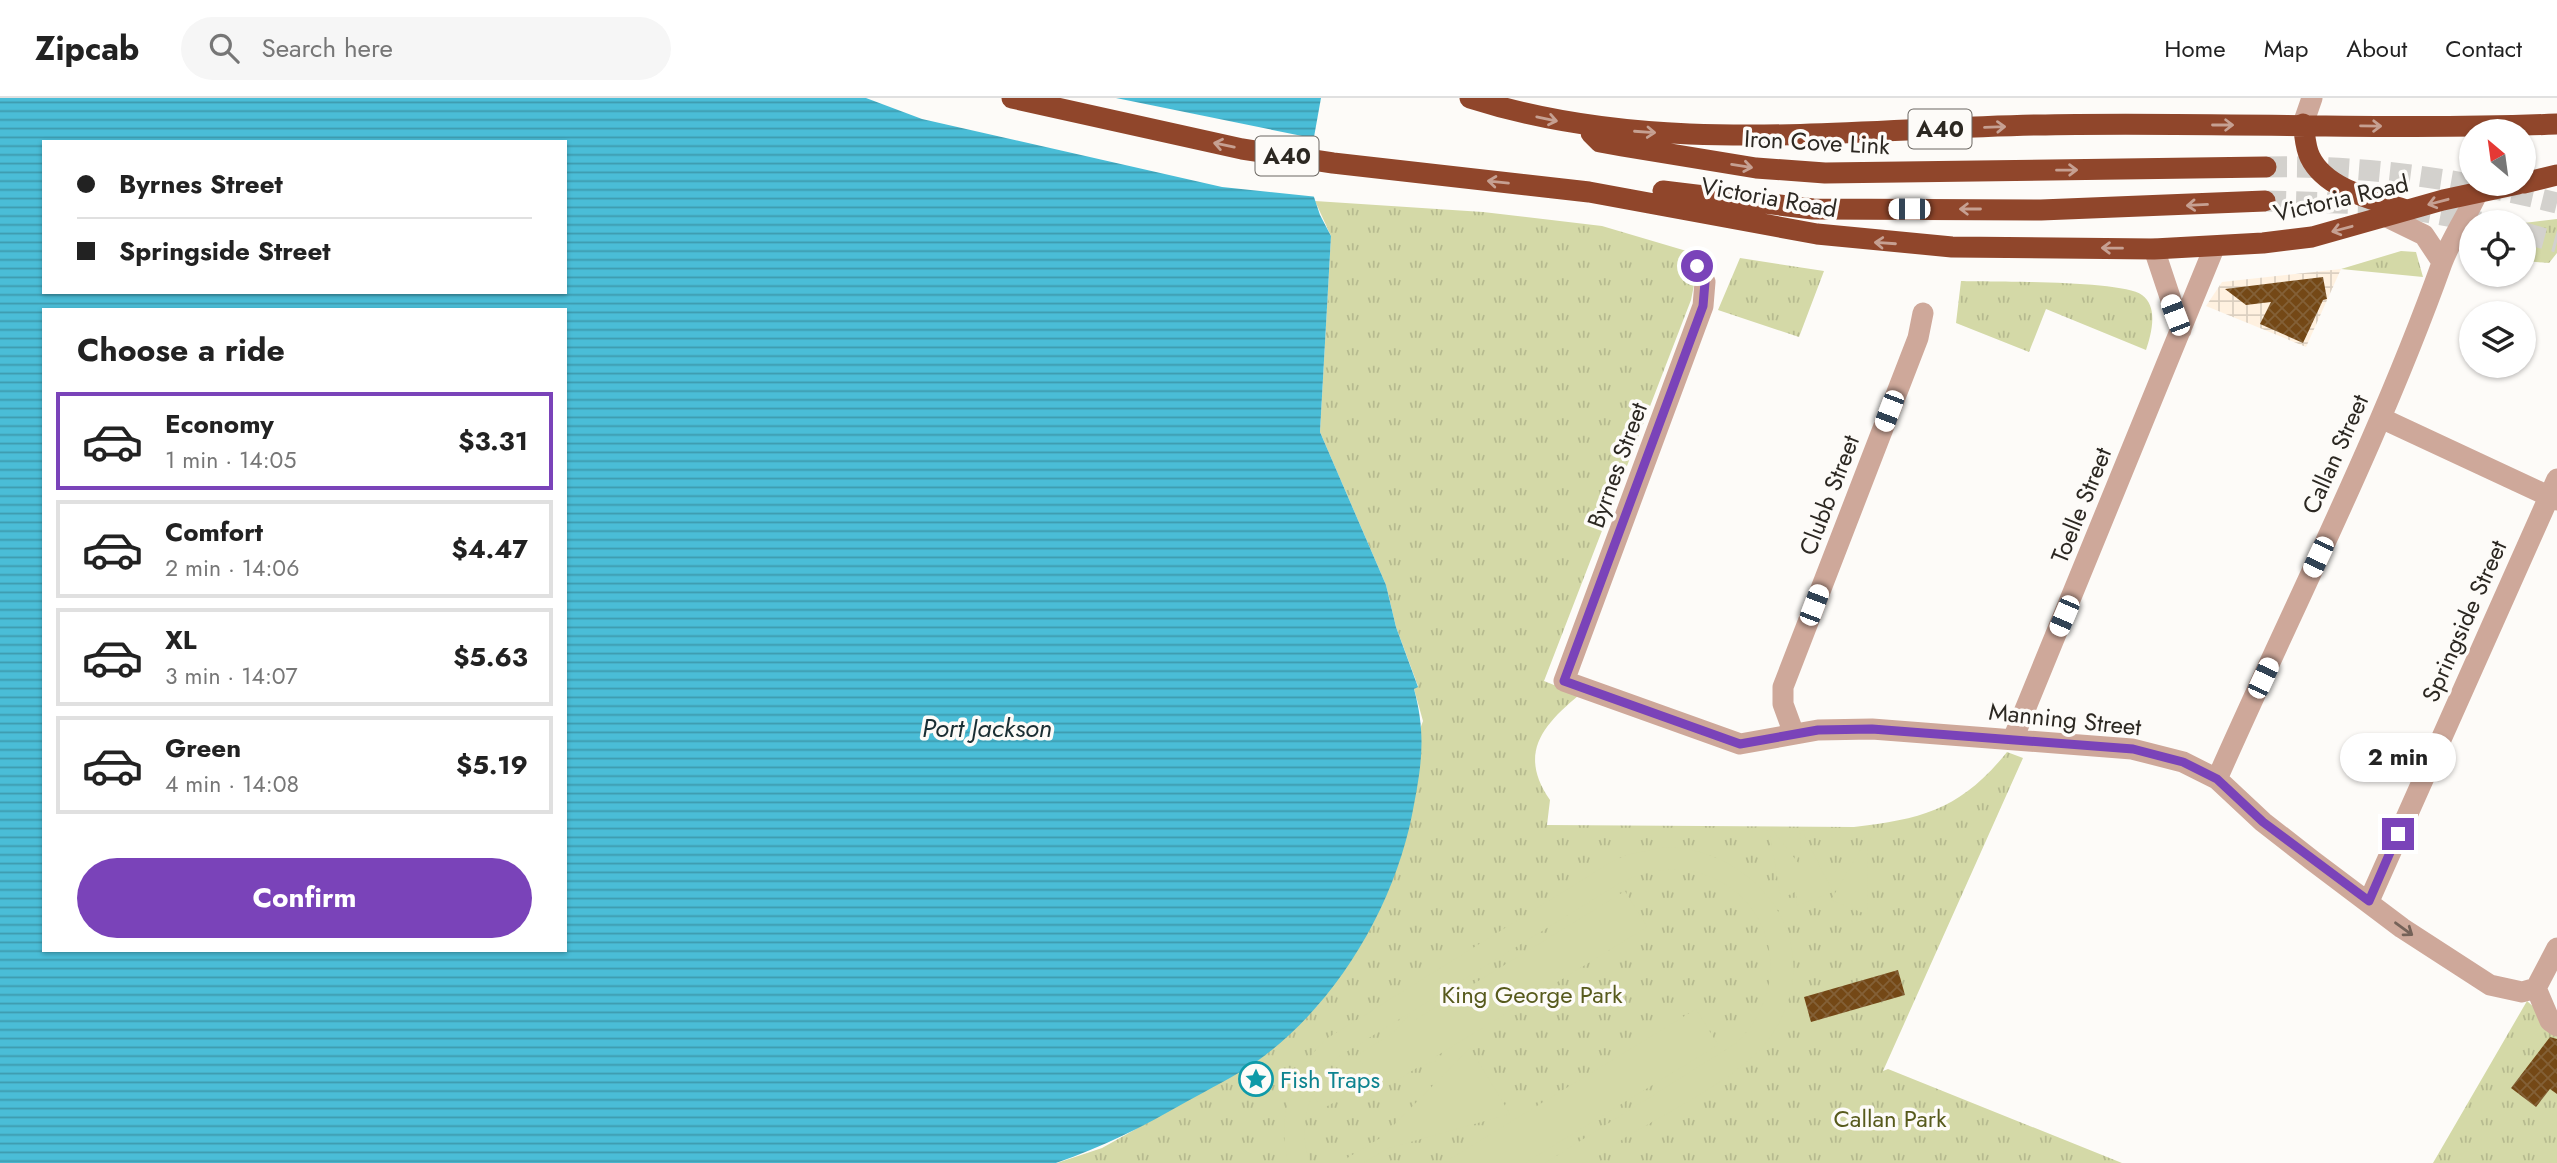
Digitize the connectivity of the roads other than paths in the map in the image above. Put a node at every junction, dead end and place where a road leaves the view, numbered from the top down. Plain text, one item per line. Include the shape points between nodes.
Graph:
1 (1012, 98) edge
2 (1470, 98) edge
3 (2312, 98) edge
4 (2303, 124) junction
5 (2557, 124) edge
6 (1581, 125) junction
7 (2266, 167) tunnel mouth
8 (2557, 175) edge
9 (2536, 180) edge
10 (1589, 191) junction
11 (2463, 196) edge
12 (2476, 196) edge
13 (2265, 201) tunnel mouth
14 (2396, 214) junction
15 (2154, 248) junction
16 (2214, 248) junction
17 (2442, 262) junction
18 (1697, 266) dead end
19 (1923, 313) dead end
20 (2181, 330) junction
21 (2381, 418) junction
22 (2554, 492) edge
23 (1564, 681) joint
24 (1794, 734) junction
25 (2013, 738) junction
26 (2217, 779) junction
27 (2369, 901) junction
28 (2557, 947) edge
29 (2536, 988) junction
30 (2557, 1026) edge

10 -> 1 highway, Victoria Road / A40 via 1242,149
2 -> 6 highway, Victoria Road / A40
3 - 4 street
4 -> 5 highway, Victoria Road / A40 via 2467,128
6 -> 4 highway, Victoria Road / A40 via 1740,136 2036,125
4 - 14 highway via 2309,155 2321,173
6 -> 7 highway, Iron Cove Link via 1600,142 1756,168 1825,173
8 - 9 highway
13 -> 10 highway via 2041,210 1813,209 1611,183
15 -> 10 highway, Victoria Road / A40 via 1873,242
11 -> 14 highway, Victoria Road / A40
12 - 17 street, Callan Street
14 -> 16 highway, Victoria Road / A40 via 2312,237
14 - 17 street via 2424,235
15 - 16 highway, Victoria Road / A40
15 - 20 street
16 - 20 street, Toelle Street
17 - 21 street, Callan Street
18 - 23 street, Byrnes Street via 1705,282 1703,306
19 - 24 street, Clubb Street via 1918,338 1783,687 1783,704
20 - 25 street, Toelle Street
21 - 22 street
21 - 26 street, Callan Street
22 - 27 street, Springside Street
23 - 24 street, Manning Street via 1731,743 1759,743
24 - 25 street, Manning Street via 1872,729
25 - 26 street, Manning Street via 2133,749 2183,762
26 - 27 street, Manning Street via 2263,822
27 -> 29 street, Manning Street via 2490,985 2522,992
28 - 29 street
29 - 30 street via 2550,1021

